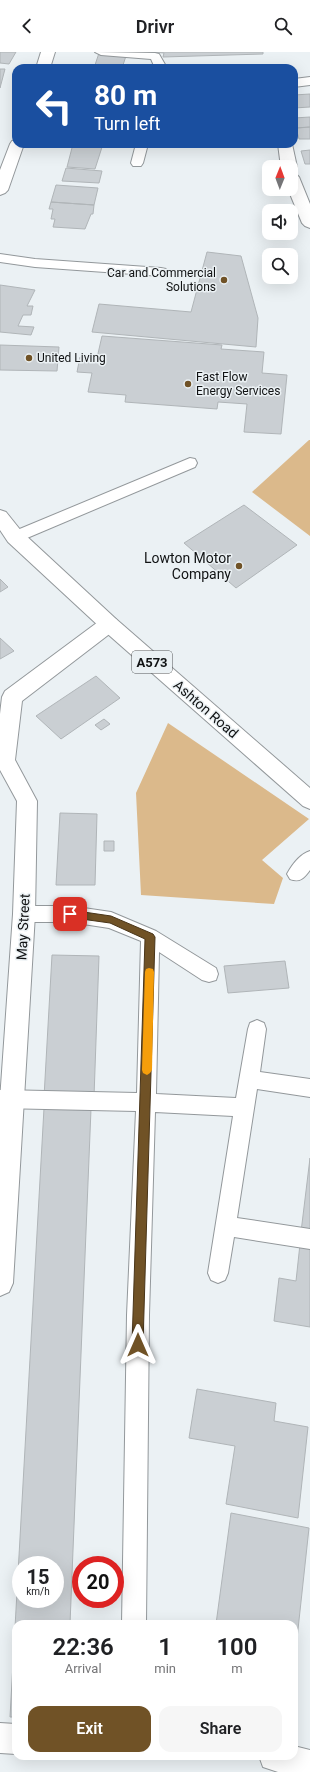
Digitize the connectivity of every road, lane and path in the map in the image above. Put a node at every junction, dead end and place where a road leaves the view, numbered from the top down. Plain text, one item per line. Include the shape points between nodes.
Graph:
1 (48, 52) edge
2 (101, 52) edge
3 (44, 64) edge
4 (161, 64) edge
5 (310, 81) edge
6 (298, 82) edge
7 (16, 148) edge
8 (141, 148) edge
9 (285, 148) edge
10 (287, 160) edge
11 (137, 163) dead end
12 (0, 190) edge
13 (298, 194) edge
14 (310, 223) edge
15 (0, 258) edge
16 (161, 272) dead end
17 (190, 463) dead end
18 (0, 517) edge
19 (15, 537) junction
20 (109, 624) junction
21 (310, 800) edge
22 (310, 858) edge
23 (296, 874) dead end
24 (24, 914) junction
25 (150, 937) junction
26 (208, 974) dead end
27 (257, 1029) dead end
28 (248, 1079) junction
29 (310, 1088) edge
30 (6, 1099) edge
31 (146, 1102) junction
32 (244, 1108) junction
33 (226, 1226) junction
34 (310, 1239) edge
35 (218, 1274) dead end
36 (0, 1284) edge
37 (134, 1620) edge
38 (0, 1738) edge
39 (12, 1739) edge
40 (290, 1760) edge
41 (310, 1765) edge

1 - 3 street
2 - 4 lane via 155,56
5 - 6 street
7 - 12 street
8 - 11 lane
9 - 10 street
13 - 14 street
15 - 16 lane
17 - 19 lane
18 - 19 street, Ashton Road / A573
19 - 20 street, Ashton Road / A573
20 - 21 street, Ashton Road / A573
20 - 24 street, May Street via 12,697 5,760 27,801
22 - 23 lane
24 - 25 lane via 70,914 111,920
24 - 30 street, May Street
25 - 26 lane
25 - 31 lane
27 - 28 lane
28 - 29 lane
28 - 32 lane
30 - 31 lane
30 - 36 street, May Street
31 - 32 lane
31 - 37 lane via 138,1315
32 - 33 lane
33 - 34 lane
33 - 35 lane
38 - 39 street
40 - 41 street

